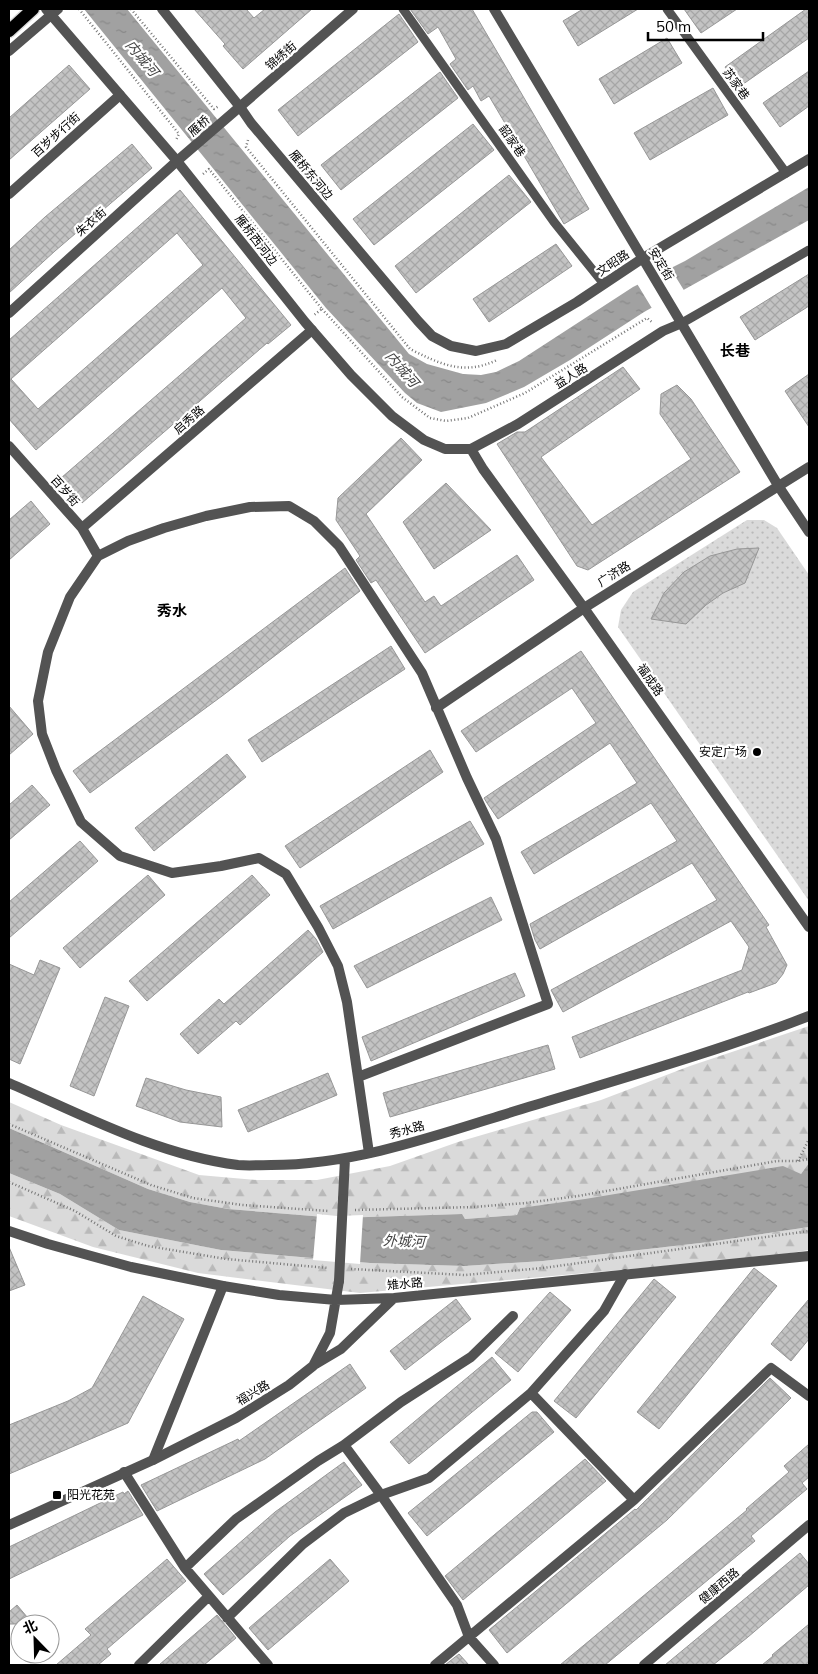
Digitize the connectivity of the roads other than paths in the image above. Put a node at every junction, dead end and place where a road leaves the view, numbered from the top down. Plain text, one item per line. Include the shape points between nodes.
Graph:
1 (34, 9) edge
2 (162, 9) edge
3 (354, 9) edge
4 (403, 9) edge
5 (494, 9) edge
6 (667, 9) edge
7 (51, 11) edge
8 (9, 30) edge
9 (9, 51) edge
10 (120, 95) junction
11 (240, 107) junction
12 (224, 121) joint
13 (192, 150) joint
14 (809, 159) edge
15 (177, 162) junction
16 (786, 173) junction
17 (9, 194) edge
18 (809, 250) edge
19 (645, 263) junction
20 (604, 284) junction
21 (9, 313) edge
22 (680, 320) junction
23 (312, 330) junction
24 (451, 346) joint
25 (9, 446) edge
26 (471, 449) junction
27 (809, 467) edge
28 (779, 487) junction
29 (82, 528) junction
30 (809, 532) edge
31 (98, 556) junction
32 (584, 608) junction
33 (436, 708) junction
34 (809, 927) edge
35 (809, 1016) edge
36 (358, 1077) junction
37 (9, 1083) edge
38 (369, 1153) junction
39 (345, 1159) junction
40 (9, 1231) edge
41 (809, 1256) edge
42 (625, 1274) junction
43 (223, 1286) junction
44 (394, 1298) junction
45 (336, 1300) junction
46 (513, 1316) dead end
47 (313, 1366) junction
48 (531, 1394) junction
49 (809, 1396) edge
50 (344, 1445) junction
51 (153, 1460) junction
52 (124, 1472) junction
53 (381, 1495) junction
54 (634, 1500) junction
55 (9, 1525) edge
56 (809, 1525) edge
57 (184, 1568) junction
58 (208, 1597) junction
59 (226, 1618) junction
60 (469, 1637) junction
61 (139, 1665) edge
62 (268, 1665) edge
63 (435, 1665) edge
64 (494, 1665) edge
65 (644, 1665) edge

1 - 8 main road
2 - 11 street, 雁桥东河边
3 - 11 street, 锦绣街
4 - 20 lane, 韶家巷 via 554,222
5 - 19 street, 安定街
6 - 16 lane, 苏家巷
7 - 9 street
7 - 10 street, 雁桥西河边
10 - 15 street, 雁桥西河边
10 - 17 street, 百岁步行街
11 - 12 street, 锦绣街
11 - 24 street, 雁桥东河边 via 432,336
12 - 13 street, 雁桥
13 - 15 street, 朱衣街
14 - 16 street, 文昭路
15 - 21 street, 朱衣街
15 - 23 street, 雁桥西河边
16 - 19 street, 文昭路
18 - 22 lane
19 - 20 street, 文昭路
19 - 22 street, 安定街
20 - 24 street, 文昭路 via 506,344 476,351
22 - 26 street, 益人路 via 518,424
22 - 28 street, 安定街
23 - 26 street, 雁桥西河边 via 392,416 424,440 445,449
23 - 29 street, 启秀路
25 - 29 street, 百岁街
26 - 32 street, 福成路
27 - 28 street, 广济路
28 - 30 street, 安定街
28 - 32 street, 广济路
29 - 31 street, 百岁街
31 - 33 street via 128,541 206,516 250,506 289,506 314,522 339,546 422,673
31 - 36 street via 70,597 48,652 38,701 42,734 81,822 120,856 172,873 258,858 286,874 338,966
32 - 33 street, 广济路
32 - 34 street, 福成路
33 - 36 street via 496,839 548,1004
35 - 38 street, 秀水路 via 634,1076
36 - 38 street
37 - 39 street, 秀水路 via 144,1141 196,1158 240,1166
38 - 39 street, 秀水路
39 - 45 street, 福兴路, bridge
40 - 43 street, 雉水路 via 131,1267
41 - 42 street, 雉水路
42 - 44 street, 雉水路
42 - 48 street via 604,1311
43 - 45 street, 雉水路
43 - 51 street
44 - 45 street, 雉水路
44 - 47 street via 341,1349
45 - 47 street, 福兴路 via 330,1333
46 - 50 street via 471,1357 401,1402
47 - 51 street, 福兴路 via 264,1402
48 - 53 street via 429,1478
48 - 54 street
49 - 54 street via 771,1368
50 - 53 street
50 - 57 street via 236,1519
51 - 52 street, 福兴路
52 - 55 street, 福兴路
52 - 57 street
53 - 59 street via 344,1513 303,1544
53 - 60 street via 458,1605
54 - 60 street
56 - 65 street, 健康西路
57 - 58 street
58 - 59 street
58 - 61 street
59 - 62 street
60 - 63 street
60 - 64 street

